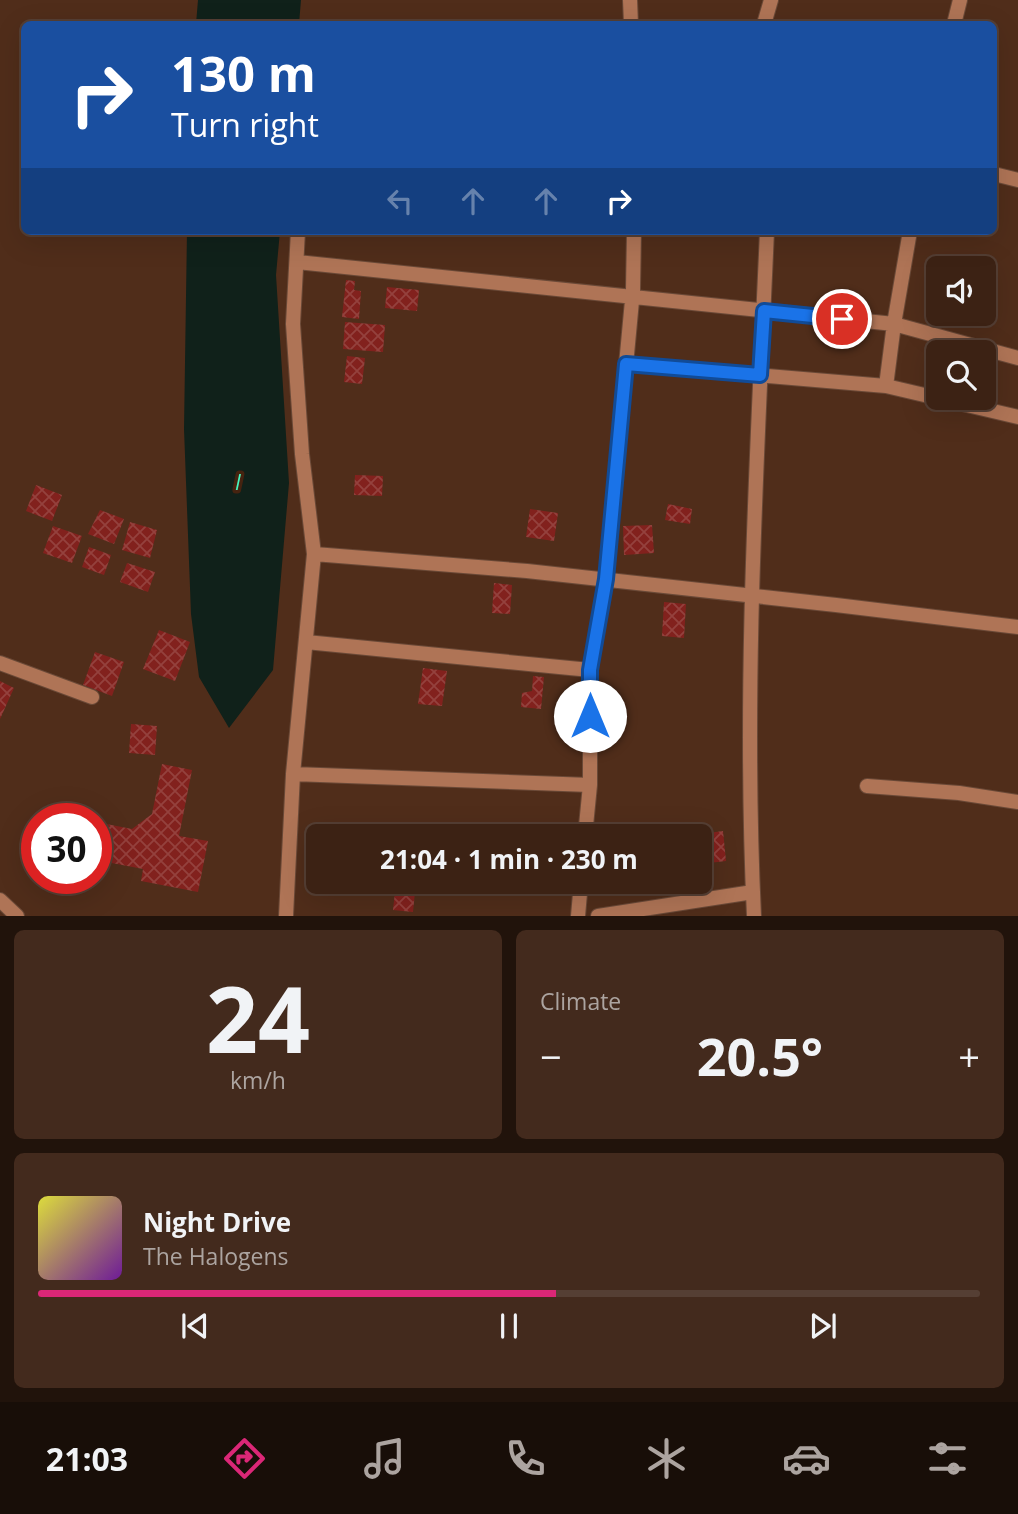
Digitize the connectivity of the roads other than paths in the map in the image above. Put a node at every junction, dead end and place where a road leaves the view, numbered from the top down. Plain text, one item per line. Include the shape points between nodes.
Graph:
1 (630, 0) edge
2 (771, 0) edge
3 (960, 0) edge
4 (631, 21) edge
5 (765, 21) edge
6 (955, 21) edge
7 (997, 175) edge
8 (1018, 180) edge
9 (298, 235) edge
10 (634, 235) edge
11 (767, 235) edge
12 (908, 235) edge
13 (297, 262) junction
14 (633, 298) junction
15 (764, 311) junction
16 (894, 324) junction
17 (1018, 358) edge
18 (626, 364) junction
19 (760, 375) junction
20 (886, 386) junction
21 (1018, 417) edge
22 (314, 554) junction
23 (606, 579) junction
24 (752, 595) junction
25 (1018, 627) edge
26 (306, 642) junction
27 (0, 663) edge
28 (590, 670) junction
29 (92, 696) dead end
30 (293, 774) junction
31 (590, 785) junction
32 (867, 786) dead end
33 (1018, 802) edge
34 (586, 824) edge
35 (753, 892) junction
36 (580, 894) edge
37 (0, 900) edge
38 (17, 915) edge
39 (286, 915) edge
40 (578, 915) edge
41 (598, 915) edge
42 (754, 915) edge

1 - 4 street
2 - 5 street
3 - 6 street
7 - 8 street
9 - 13 street
10 - 14 street
11 - 15 street
12 - 16 street
13 - 14 street
13 - 22 street via 293,324
14 - 15 street
14 - 18 street
15 - 16 street
15 - 19 street
16 - 17 street
16 - 20 street
18 - 19 street
18 - 23 street
19 - 20 street
19 - 24 street
20 - 21 street
22 - 23 street
22 - 26 street
23 - 24 street
23 - 28 street
24 - 25 street
24 - 35 street via 749,773
26 - 28 street
26 - 30 street
27 - 29 street
28 - 31 street
30 - 31 street
30 - 39 street
31 - 34 street
32 - 33 street
35 - 41 street
35 - 42 street
36 - 40 street
37 - 38 street

